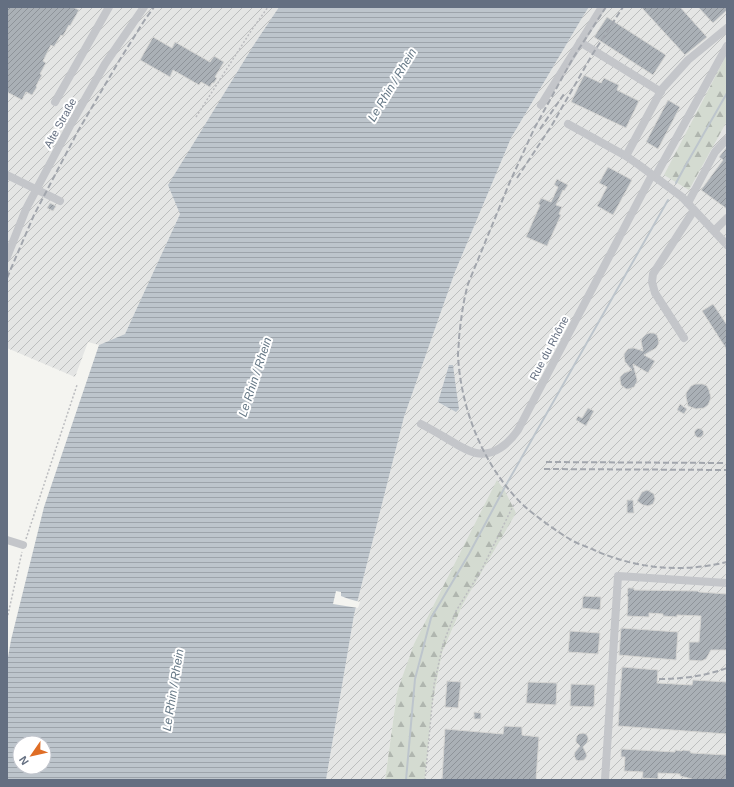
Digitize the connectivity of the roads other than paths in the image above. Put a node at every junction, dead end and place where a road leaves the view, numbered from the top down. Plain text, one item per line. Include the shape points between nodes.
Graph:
1 (109, 7) edge
2 (144, 7) edge
3 (602, 7) edge
4 (727, 28) edge
5 (580, 42) junction
6 (727, 46) edge
7 (661, 92) junction
8 (55, 102) dead end
9 (541, 105) dead end
10 (568, 124) dead end
11 (727, 139) edge
12 (626, 156) junction
13 (7, 175) edge
14 (654, 176) junction
15 (36, 189) junction
16 (60, 201) dead end
17 (688, 203) junction
18 (694, 210) junction
19 (727, 218) edge
20 (714, 231) junction
21 (727, 245) edge
22 (7, 257) edge
23 (684, 338) dead end
24 (421, 424) dead end
25 (7, 540) edge
26 (23, 545) road end
27 (727, 583) edge
28 (605, 780) edge

1 - 8 street
2 - 15 street, Alte Straße via 105,64
3 - 5 street
4 - 7 street via 688,60
5 - 7 street
5 - 9 street
6 - 14 street, Rue du Rhône
7 - 12 street
10 - 12 street
11 - 17 street via 715,152
12 - 14 street
13 - 15 street
14 - 17 street
14 - 24 street, Rue du Rhône via 512,439 495,450 478,453 466,450
15 - 16 street
15 - 22 street, Alte Straße
17 - 18 street
18 - 20 street
18 - 23 street via 653,274 652,282 655,293
19 - 20 street
20 - 21 street
25 - 26 street
27 - 28 street via 618,576

